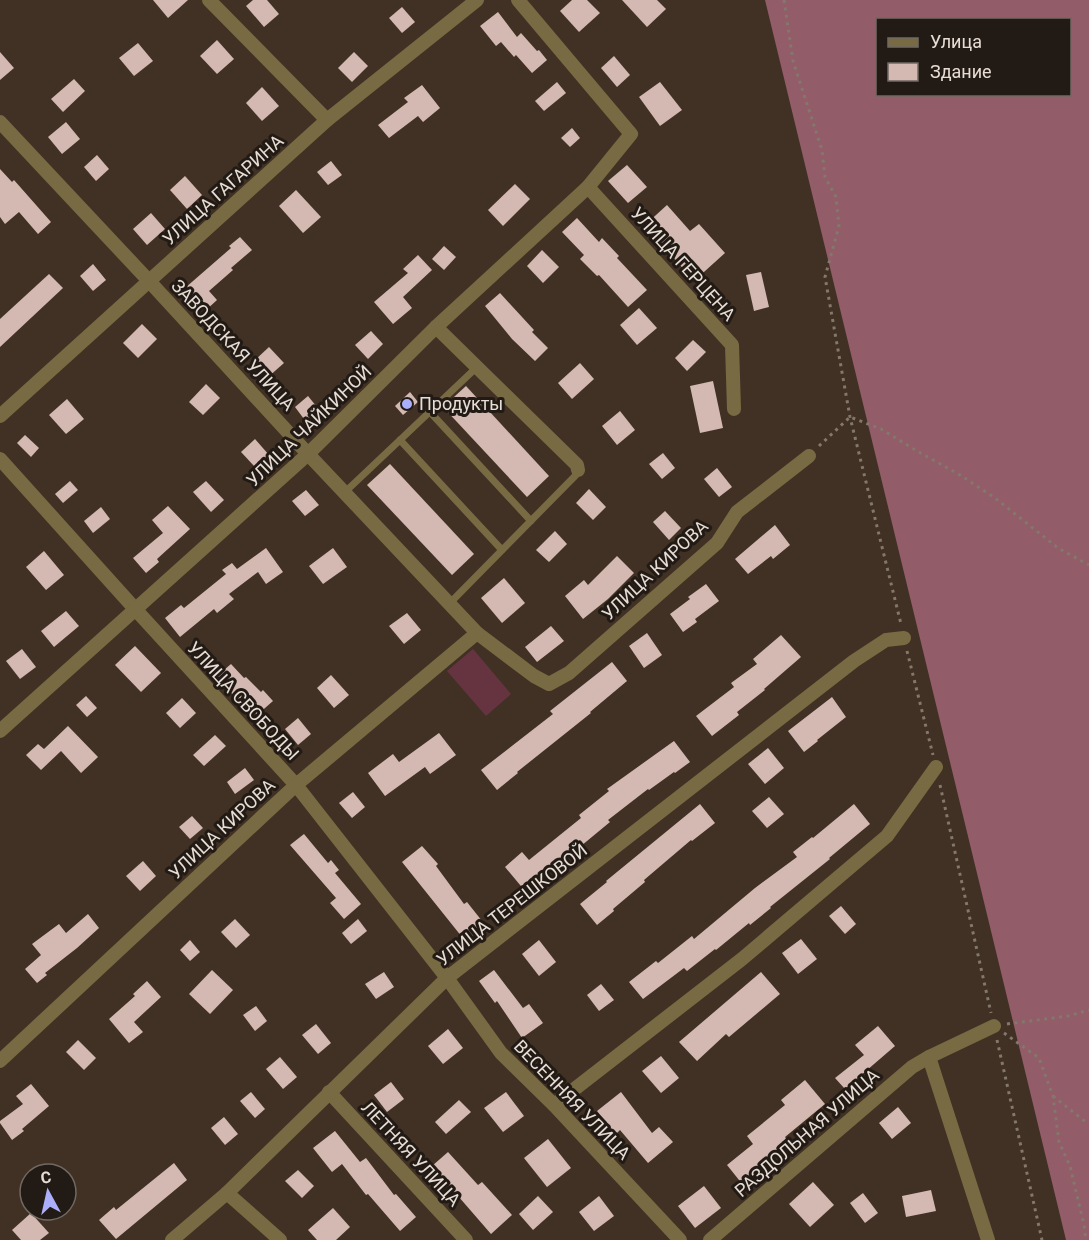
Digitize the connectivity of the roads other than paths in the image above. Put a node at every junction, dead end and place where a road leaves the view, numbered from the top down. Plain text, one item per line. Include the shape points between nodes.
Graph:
1 (209, 0) edge
2 (477, 0) edge
3 (518, 0) edge
4 (327, 120) junction
5 (0, 122) edge
6 (588, 187) junction
7 (149, 281) junction
8 (436, 327) junction
9 (477, 367) junction
10 (734, 410) dead end
11 (430, 412) junction
12 (0, 416) edge
13 (400, 440) junction
14 (308, 454) junction
15 (809, 456) road end
16 (0, 459) edge
17 (578, 470) joint
18 (344, 493) junction
19 (531, 520) junction
20 (502, 550) junction
21 (449, 603) junction
22 (136, 610) junction
23 (477, 633) junction
24 (904, 638) road end
25 (549, 684) joint
26 (0, 731) edge
27 (936, 767) road end
28 (296, 785) junction
29 (447, 978) junction
30 (994, 1026) road end
31 (929, 1057) junction
32 (0, 1061) edge
33 (329, 1092) junction
34 (554, 1105) junction
35 (227, 1193) junction
36 (172, 1240) edge
37 (280, 1240) edge
38 (466, 1240) edge
39 (680, 1240) edge
40 (710, 1240) edge
41 (988, 1240) edge

1 - 4 street
2 - 4 street, УЛИЦА ГАГАРИНА
3 - 6 street, УЛИЦА ЧАЙКИНОЙ via 631,134
4 - 7 street, УЛИЦА ГАГАРИНА
5 - 7 street, ЗАВОДСКАЯ УЛИЦА
6 - 8 street, УЛИЦА ЧАЙКИНОЙ
6 - 10 street, УЛИЦА ГЕРЦЕНА via 732,345
7 - 12 street, УЛИЦА ГАГАРИНА
7 - 14 street, ЗАВОДСКАЯ УЛИЦА
8 - 9 street
8 - 14 street, УЛИЦА ЧАЙКИНОЙ
9 - 11 lane
9 - 17 street
11 - 13 lane
11 - 19 lane
13 - 18 lane
13 - 20 lane
14 - 18 street, ЗАВОДСКАЯ УЛИЦА
14 - 22 street, УЛИЦА ЧАЙКИНОЙ
15 - 25 street, УЛИЦА КИРОВА via 737,512 717,543 569,673
16 - 22 street, УЛИЦА СВОБОДЫ
17 - 19 lane
18 - 21 street, ЗАВОДСКАЯ УЛИЦА
19 - 20 lane
20 - 21 lane
21 - 23 street, ЗАВОДСКАЯ УЛИЦА
22 - 26 street, УЛИЦА ЧАЙКИНОЙ
22 - 28 street, УЛИЦА СВОБОДЫ
23 - 25 street, ЗАВОДСКАЯ УЛИЦА
23 - 28 street, УЛИЦА КИРОВА
24 - 29 street, УЛИЦА ТЕРЕШКОВОЙ via 886,640 854,661
27 - 34 street via 887,836 742,959
28 - 29 street, УЛИЦА СВОБОДЫ
28 - 32 street, УЛИЦА КИРОВА
29 - 33 street, УЛИЦА ТЕРЕШКОВОЙ
29 - 34 street, ВЕСЕННЯЯ УЛИЦА via 501,1053
30 - 31 street, РАЗДОЛЬНАЯ УЛИЦА
31 - 40 street, РАЗДОЛЬНАЯ УЛИЦА via 912,1067
31 - 41 street
33 - 35 street, УЛИЦА ТЕРЕШКОВОЙ
33 - 38 street, ЛЕТНЯЯ УЛИЦА
34 - 39 street, ВЕСЕННЯЯ УЛИЦА
35 - 36 street, УЛИЦА ТЕРЕШКОВОЙ
35 - 37 street

